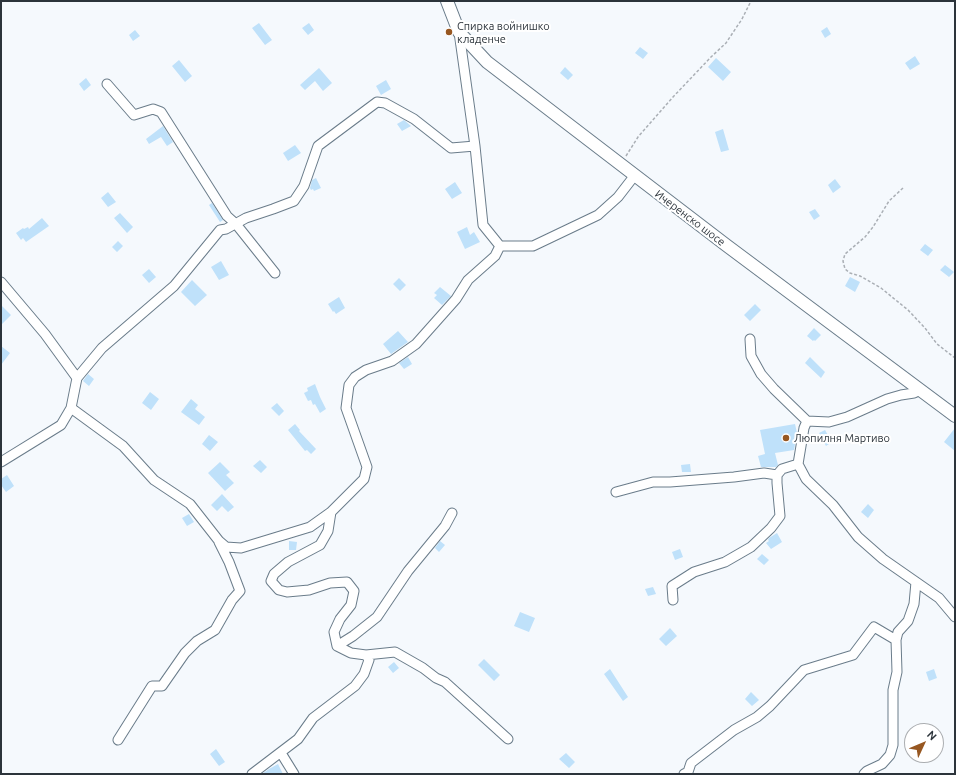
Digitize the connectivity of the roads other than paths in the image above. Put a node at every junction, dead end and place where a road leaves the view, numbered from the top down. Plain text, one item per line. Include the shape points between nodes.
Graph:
1 (447, 1) edge
2 (459, 32) junction
3 (107, 84) dead end
4 (475, 146) junction
5 (635, 175) junction
6 (236, 224) junction
7 (500, 246) junction
8 (275, 273) dead end
9 (1, 282) edge
10 (750, 339) dead end
11 (77, 378) junction
12 (920, 390) junction
13 (71, 408) junction
14 (955, 416) edge
15 (807, 421) junction
16 (1, 462) edge
17 (798, 464) junction
18 (778, 475) junction
19 (616, 492) dead end
20 (332, 512) junction
21 (452, 513) dead end
22 (219, 541) junction
23 (916, 582) junction
24 (673, 600) dead end
25 (955, 617) edge
26 (896, 640) junction
27 (337, 646) junction
28 (366, 655) junction
29 (508, 739) dead end
30 (118, 740) dead end
31 (281, 752) junction
32 (252, 774) edge
33 (294, 774) edge
34 (684, 774) edge
35 (864, 774) edge

1 - 2 street, Ичеренско шосе
2 - 4 street
2 - 5 street, Ичеренско шосе via 487,62
3 - 6 street via 134,115 153,109 161,112 228,216
4 - 6 street via 451,148 414,119 377,102 318,146 304,186 294,201
4 - 7 street via 483,225
5 - 7 street via 618,197 598,215 533,246
5 - 12 street, Ичеренско шосе
6 - 8 street
6 - 11 street via 226,230 220,230 174,286 102,348
7 - 20 street via 495,256 468,280 456,299 416,344 392,361 355,376 349,386 346,408 367,468 364,479
9 - 11 street via 45,334
10 - 15 street via 752,356 761,374
11 - 13 street
12 - 14 street, Ичеренско шосе
12 - 15 street via 888,399 829,422
13 - 16 street via 61,425
13 - 22 street via 123,446 154,480 190,504
15 - 17 street
17 - 18 street via 782,469
17 - 23 street via 806,479 833,505 858,537
18 - 19 street via 764,472 734,477 653,482
18 - 24 street via 780,516 771,528 751,547 725,562 694,572 672,586
20 - 22 street via 310,527 241,548 226,547
20 - 27 street via 328,531 320,545 288,562 274,574 271,581 279,590 287,592 347,582 354,591 351,606 340,619 334,632
21 - 27 street via 377,617
22 - 30 street via 240,591 215,630 197,640 162,686 152,686
23 - 25 street via 938,598
23 - 26 street via 914,604 908,621 898,632
26 - 34 street via 874,627 853,655 804,670 770,706 691,763 688,772
26 - 35 street via 893,744 890,755 882,764
27 - 28 street via 351,653
28 - 29 street via 394,652 422,668 445,682
28 - 31 street via 370,660 355,686 313,718 298,739
31 - 32 street
31 - 33 street

